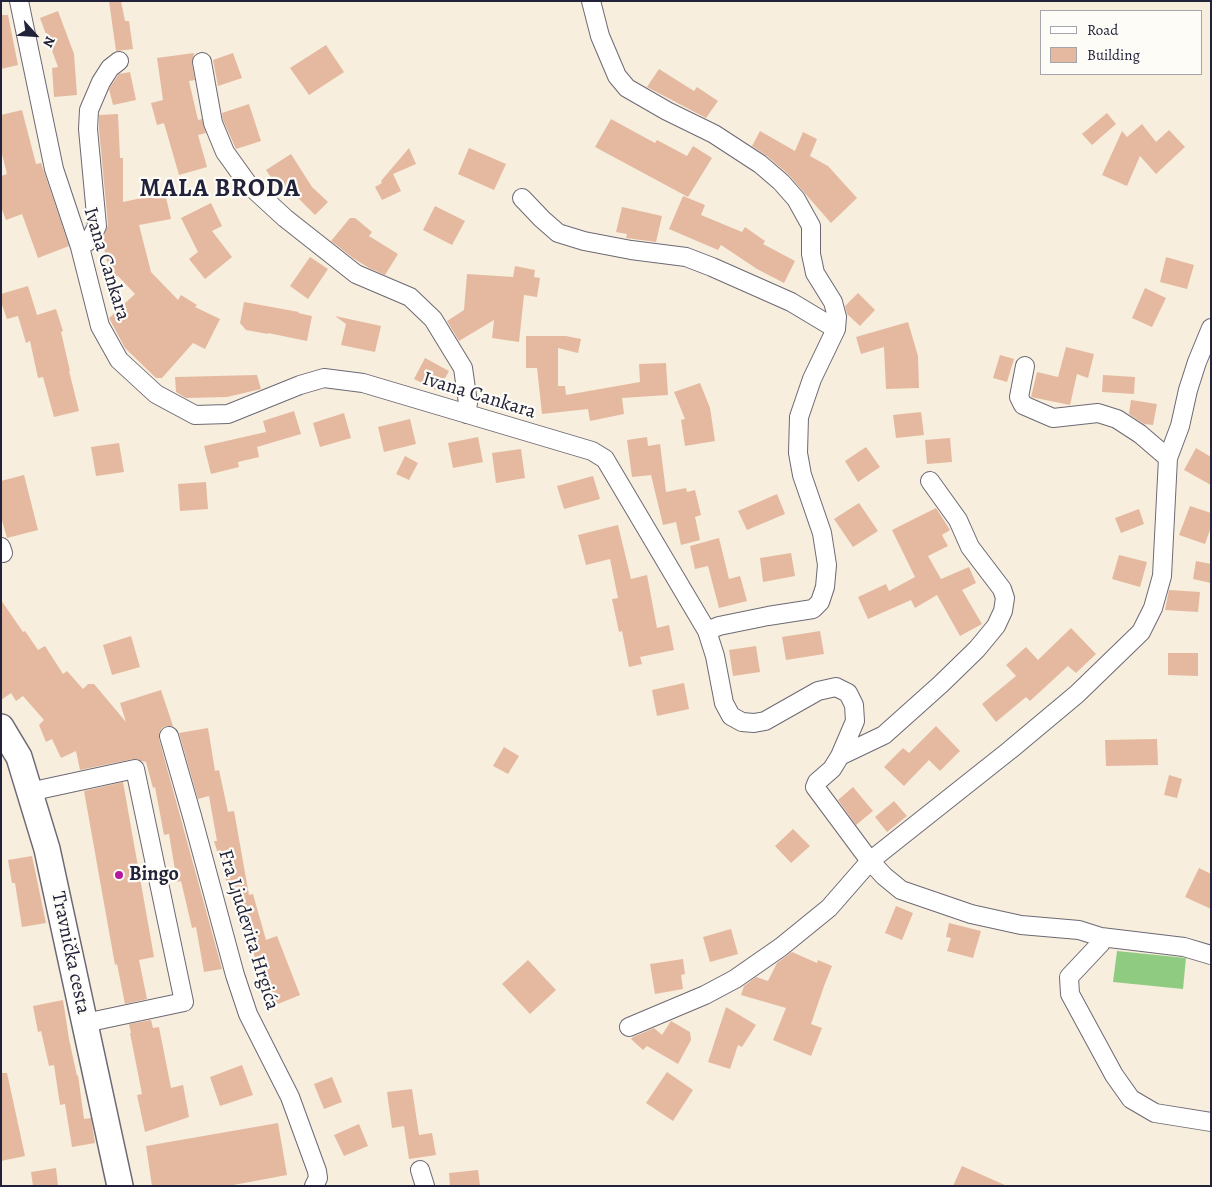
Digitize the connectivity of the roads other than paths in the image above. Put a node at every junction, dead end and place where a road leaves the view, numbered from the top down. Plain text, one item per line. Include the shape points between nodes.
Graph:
1 (591, 1) edge
2 (22, 4) edge
3 (119, 61) dead end
4 (202, 62) dead end
5 (522, 198) dead end
6 (80, 247) junction
7 (1211, 328) edge
8 (836, 329) junction
9 (1025, 366) dead end
10 (466, 414) junction
11 (1168, 458) junction
12 (930, 481) dead end
13 (707, 631) junction
14 (1, 727) edge
15 (169, 736) dead end
16 (840, 756) junction
17 (29, 792) junction
18 (870, 861) junction
19 (1101, 936) junction
20 (1211, 955) edge
21 (86, 1023) junction
22 (629, 1027) dead end
23 (1211, 1122) edge
24 (120, 1186) edge
25 (314, 1186) edge

1 - 8 street via 600,36 617,76 627,88 714,134 760,164 796,200 811,226 815,273 833,302
2 - 6 street, Ivana Cankara via 54,168
3 - 6 street via 110,68 89,110 97,226 90,240
4 - 10 street via 213,123 225,152 248,184 356,274 410,297 433,319 463,368 468,403
5 - 8 street via 558,233 584,241 686,258 790,302
6 - 10 street, Ivana Cankara via 100,326 120,360 156,394 196,415 228,414 324,378 363,383
7 - 11 street via 1197,362
8 - 13 street via 812,379 799,417 798,453 802,475 822,532 827,565 820,602 813,609
9 - 11 street via 1019,397 1023,405 1053,418 1098,413 1117,419
10 - 13 street, Ivana Cankara via 606,458
11 - 18 street via 1162,576 1154,608 1141,632 1077,694
12 - 16 street via 958,520 970,547 1002,590 1003,611 996,626 977,649 884,735
13 - 16 street, Ivana Cankara via 724,703 731,716 742,722 764,721 818,691 836,687 848,693 854,704 855,721
14 - 17 main road, Travnička cesta via 19,757
15 - 25 street, Fra Ljudevita Hrgića via 235,974 248,1014 290,1097 317,1171
16 - 18 street, Ivana Cankara via 815,787
17 - 21 main road, Travnička cesta via 47,849
17 - 21 street via 135,769 184,1002
18 - 19 street via 900,890 971,914 1021,925 1079,930
18 - 22 street via 829,908 735,979
19 - 20 street via 1184,947
19 - 23 street via 1101,943 1069,977 1070,994 1114,1075 1131,1099 1155,1113
21 - 24 main road, Travnička cesta

